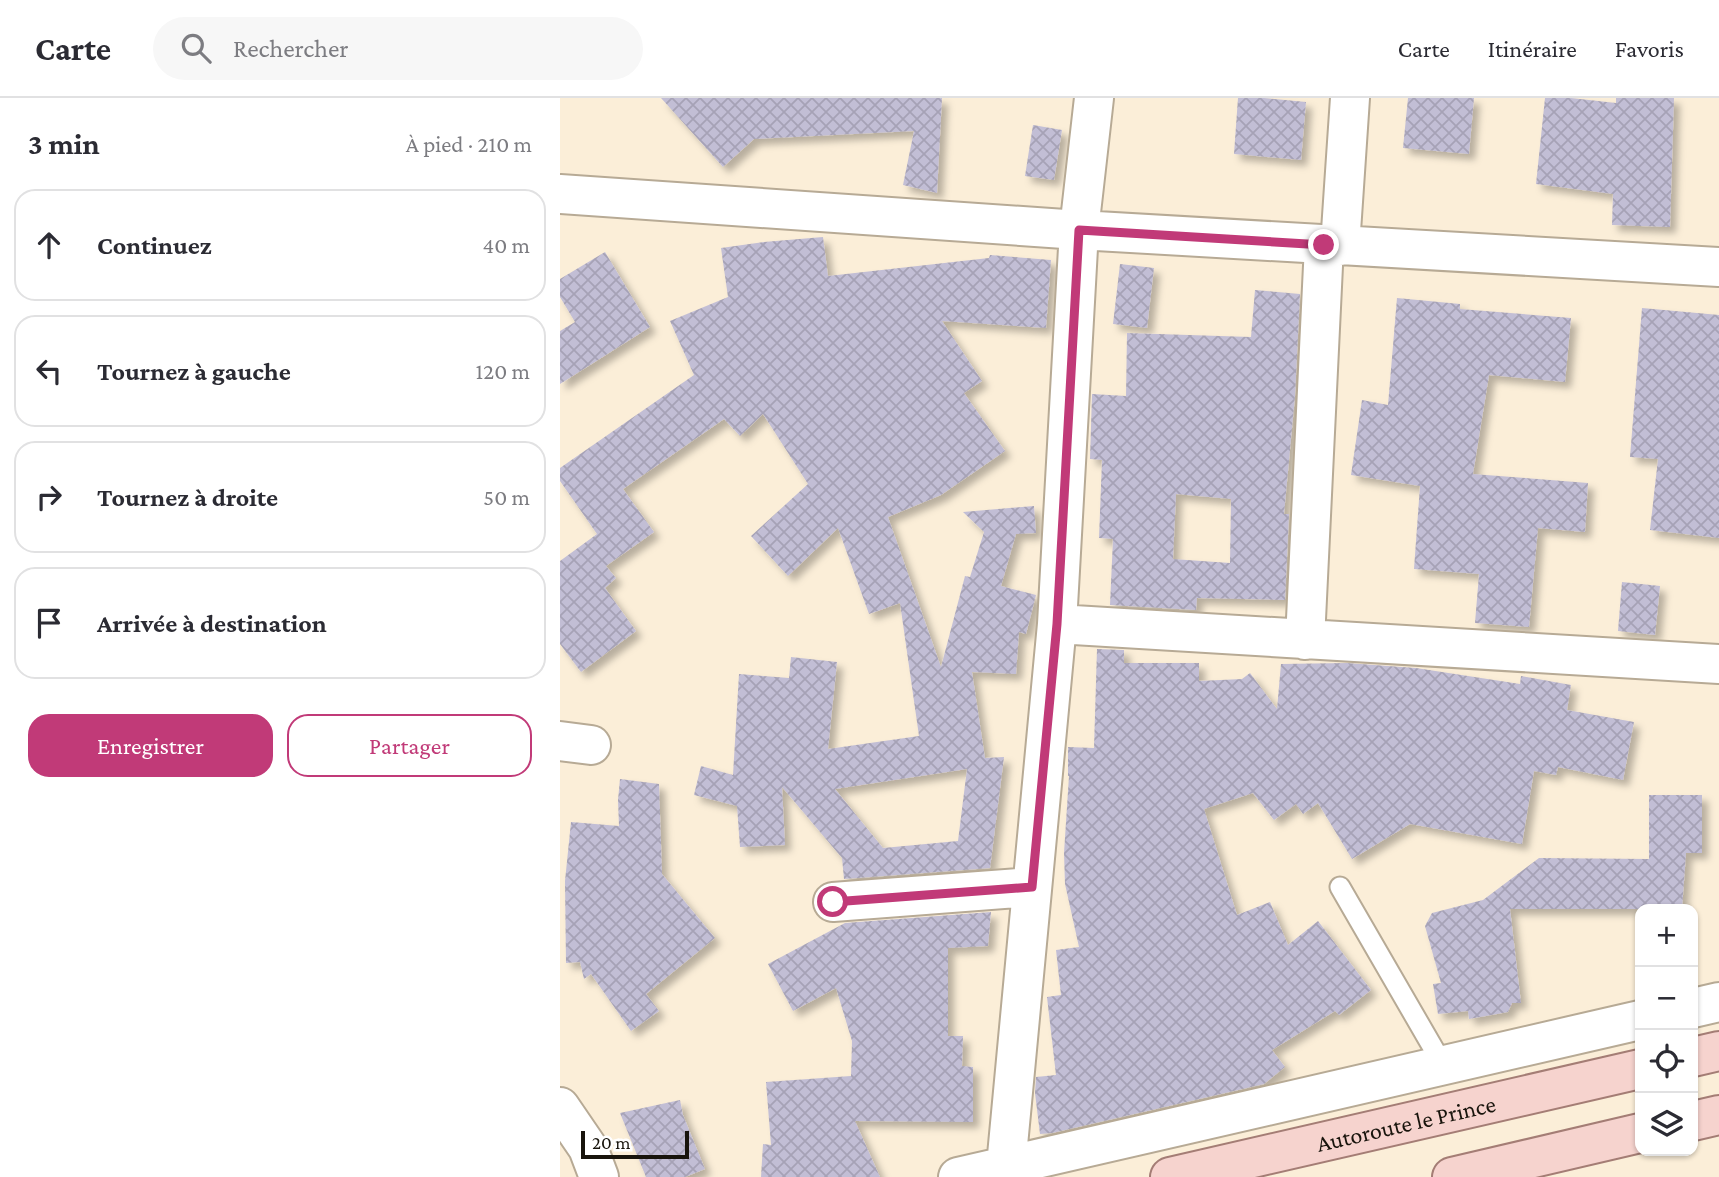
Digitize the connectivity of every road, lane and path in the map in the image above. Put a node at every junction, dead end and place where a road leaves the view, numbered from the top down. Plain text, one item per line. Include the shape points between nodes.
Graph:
1 (1094, 98) edge
2 (1350, 98) edge
3 (560, 194) edge
4 (1079, 230) junction
5 (1332, 245) junction
6 (1719, 267) edge
7 (1057, 624) junction
8 (1305, 640) junction
9 (1719, 664) edge
10 (1032, 887) junction
11 (1340, 887) dead end
12 (833, 902) dead end
13 (1719, 1002) edge
14 (1698, 1007) edge
15 (1635, 1021) edge
16 (1719, 1051) edge
17 (1698, 1056) edge
18 (1443, 1065) junction
19 (1635, 1070) edge
20 (560, 1107) edge
21 (1719, 1115) edge
22 (1698, 1120) edge
23 (1635, 1134) edge
24 (1006, 1171) edge
25 (599, 1177) edge
26 (958, 1177) edge
27 (1170, 1177) edge
28 (1452, 1177) edge

1 - 4 street
2 - 5 street
3 - 4 street
4 - 5 street
4 - 7 street
5 - 6 street
5 - 8 street
7 - 8 street
7 - 10 street
8 - 9 street
10 - 12 street
10 - 24 street
11 - 18 lane
13 - 14 street
15 - 18 street
16 - 17 main road
18 - 24 street
19 - 27 main road, Autoroute le Prince
20 - 25 street via 588,1148
21 - 22 main road
23 - 28 main road
24 - 26 street

